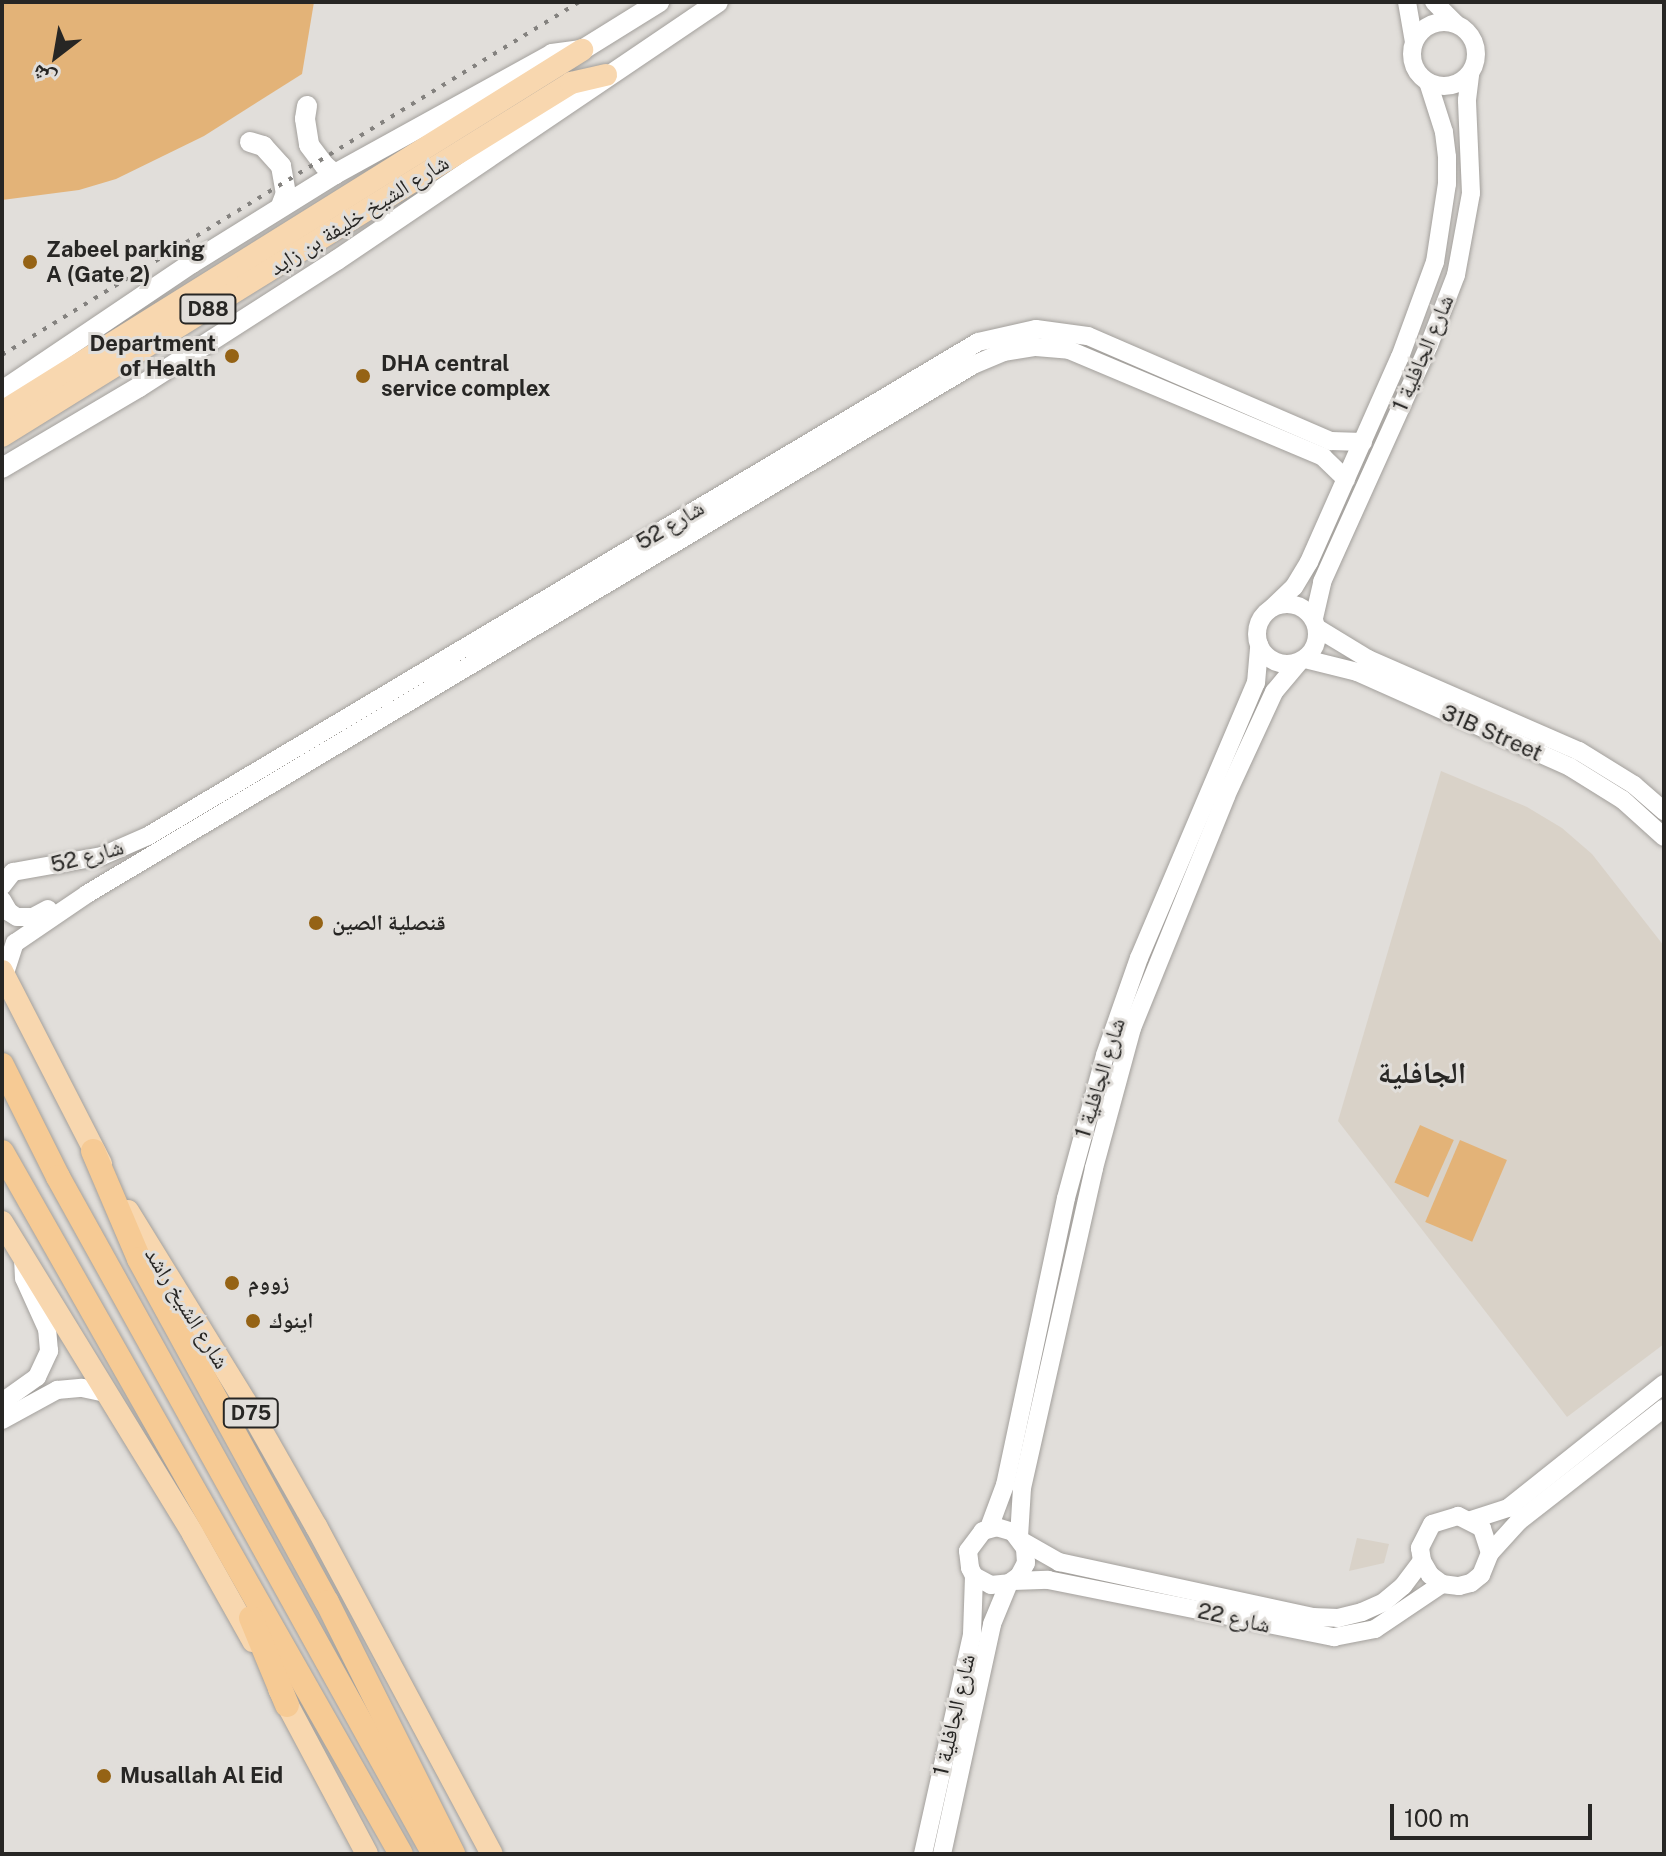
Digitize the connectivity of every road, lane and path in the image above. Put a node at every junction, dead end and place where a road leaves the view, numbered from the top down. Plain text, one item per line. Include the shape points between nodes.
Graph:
1 (659, 2) edge
2 (718, 2) edge
3 (1407, 2) edge
4 (1434, 2) edge
5 (1455, 23) junction
6 (1414, 42) junction
7 (582, 50) junction
8 (1470, 74) junction
9 (606, 75) junction
10 (1428, 82) junction
11 (307, 106) dead end
12 (250, 142) dead end
13 (408, 172) junction
14 (335, 174) junction
15 (281, 206) junction
16 (2, 391) edge
17 (2, 412) edge
18 (2, 436) edge
19 (1363, 442) junction
20 (2, 468) edge
21 (1346, 479) junction
22 (1273, 607) junction
23 (1316, 623) junction
24 (1259, 645) junction
25 (1302, 660) junction
26 (1664, 811) edge
27 (1664, 837) edge
28 (2, 886) edge
29 (87, 894) junction
30 (2, 900) edge
31 (3, 974) edge
32 (2, 1065) edge
33 (93, 1151) junction
34 (2, 1152) edge
35 (2, 1222) edge
36 (23, 1258) junction
37 (1664, 1384) edge
38 (105, 1393) junction
39 (2, 1402) edge
40 (1664, 1408) edge
41 (2, 1420) edge
42 (1471, 1520) junction
43 (215, 1527) junction
44 (989, 1528) junction
45 (1020, 1539) junction
46 (1490, 1553) junction
47 (1422, 1561) junction
48 (974, 1576) junction
49 (1011, 1582) junction
50 (1442, 1584) junction
51 (287, 1705) junction
52 (362, 1850) edge
53 (401, 1854) edge
54 (434, 1854) edge
55 (453, 1854) edge
56 (492, 1854) edge
57 (923, 1854) edge
58 (942, 1854) edge

1 - 7 main road, شارع الشيخ خليفة بن زايد / D88
2 - 9 main road, شارع الشيخ خليفة بن زايد / D88
3 - 6 street
4 - 5 street
5 - 6 street via 1431,24
5 - 8 street via 1476,46
6 - 10 street via 1414,65
7 - 13 main road, شارع الشيخ خليفة بن زايد / D88
7 - 14 main road via 545,58
8 - 10 street via 1450,86
8 - 23 street, شارع الجافلية 1 via 1471,193 1456,275 1322,582
9 - 13 main road, شارع الشيخ خليفة بن زايد / D88 via 571,83
9 - 20 main road via 337,260
10 - 19 street, شارع الجافلية 1 via 1447,157 1435,262
11 - 14 main road via 309,145
12 - 15 main road via 263,146 281,166 286,179
13 - 17 main road, شارع الشيخ خليفة بن زايد / D88
13 - 18 main road, شارع الشيخ خليفة بن زايد / D88
14 - 15 main road
15 - 16 main road
19 - 21 street, شارع الجافلية 1
19 - 28 street, شارع 52 via 1331,441 1088,336 1036,329 978,342 148,836 102,856 13,872
21 - 22 street, شارع الجافلية 1 via 1302,575
21 - 29 street, شارع 52 via 1323,457 1069,350 1003,352 973,365
22 - 23 street via 1296,604
22 - 24 street via 1258,623
23 - 25 street via 1316,645
23 - 26 street, 31B Street via 1368,659 1579,751
24 - 25 street via 1276,662
24 - 44 street, شارع الجافلية 1 via 1256,683 1139,958 1105,1055 1066,1198 1005,1485
25 - 27 street, 31B Street via 1357,672 1570,767 1623,800
25 - 45 street, شارع الجافلية 1 via 1274,692 1132,1028 1094,1168 1025,1473
29 - 30 street, شارع 52 via 68,897 26,919 9,912
29 - 31 street, شارع 52 via 19,940
31 - 33 main road, شارع الشيخ راشد / D75
32 - 54 highway, شارع الشيخ راشد / D75 via 58,1177
33 - 55 highway via 145,1271 327,1602
33 - 56 main road, شارع الشيخ راشد / D75 via 308,1512
34 - 43 highway
35 - 36 main road
36 - 38 main road
36 - 39 street via 24,1278 47,1329 49,1351 37,1377
37 - 42 street via 1508,1508
38 - 41 street via 57,1390
38 - 51 main road via 193,1534
40 - 46 street via 1519,1521
42 - 46 street via 1489,1540
42 - 47 street via 1458,1516 1432,1524 1420,1548
43 - 51 highway
43 - 53 highway
44 - 45 street via 1005,1528
44 - 48 street via 976,1536 968,1551
45 - 47 street, شارع 22 via 1059,1562 1313,1617 1338,1618 1384,1602
45 - 49 street via 1026,1563
46 - 50 street via 1487,1566 1471,1583
47 - 50 street
48 - 49 street via 991,1585
48 - 57 street, شارع الجافلية 1 via 972,1634
49 - 50 street, شارع 22 via 1048,1580 1334,1637 1375,1629
49 - 58 street, شارع الجافلية 1 via 988,1638
51 - 52 main road

